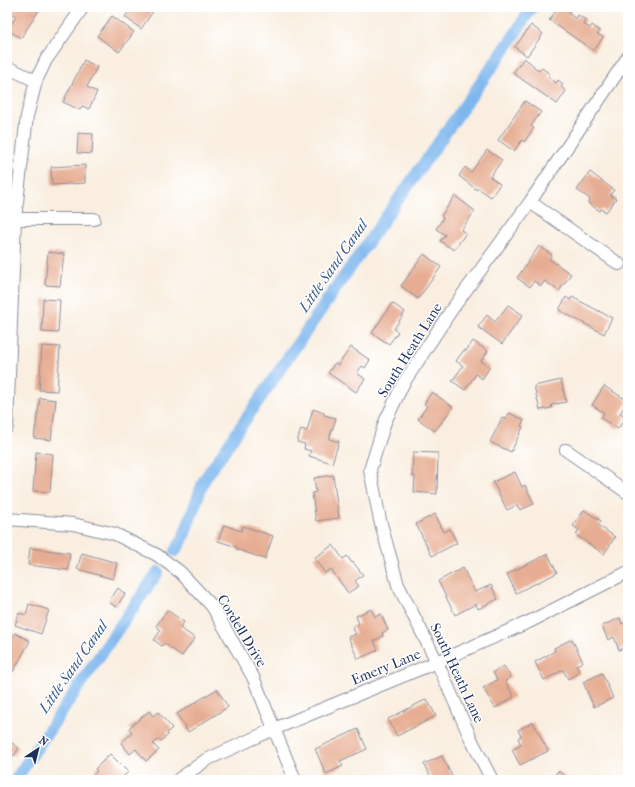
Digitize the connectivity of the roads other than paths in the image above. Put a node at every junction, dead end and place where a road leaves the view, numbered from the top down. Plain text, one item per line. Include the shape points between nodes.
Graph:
1 (83, 7) edge
2 (628, 57) edge
3 (7, 67) edge
4 (36, 81) junction
5 (530, 202) junction
6 (11, 219) edge
7 (94, 219) dead end
8 (619, 264) dead end
9 (7, 427) edge
10 (566, 450) dead end
11 (628, 493) edge
12 (7, 519) edge
13 (628, 572) edge
14 (437, 662) junction
15 (274, 729) junction
16 (178, 780) edge
17 (295, 780) edge
18 (492, 780) edge

1 - 4 street via 46,60
2 - 5 street, South Heath Lane
3 - 4 street
4 - 6 street via 27,116
5 - 8 street
5 - 14 street, South Heath Lane via 450,312 403,384 385,422 370,470 380,520 398,585
6 - 7 street
6 - 9 street
10 - 11 street
12 - 15 street, Cordell Drive via 73,524 115,534 157,555 180,572 212,606 253,677
13 - 14 street, Emery Lane via 531,621
14 - 15 street, Emery Lane
14 - 18 street, South Heath Lane
15 - 16 street, Emery Lane via 206,760
15 - 17 street, Cordell Drive

